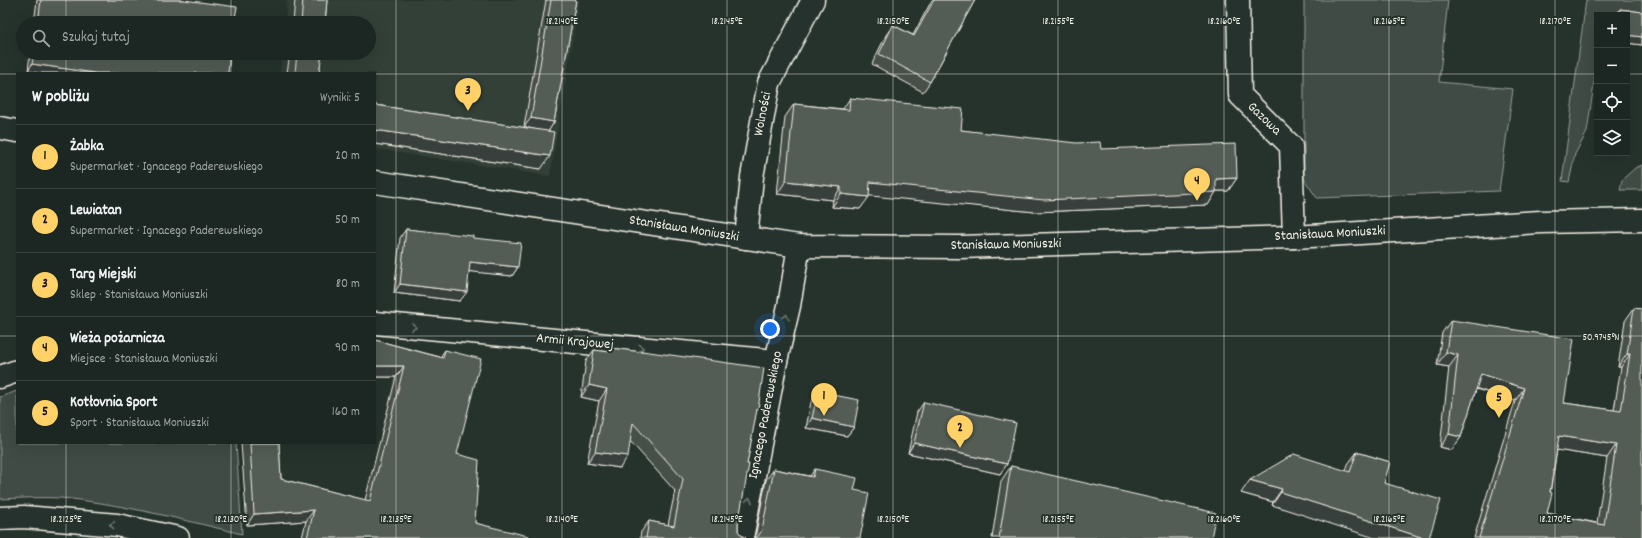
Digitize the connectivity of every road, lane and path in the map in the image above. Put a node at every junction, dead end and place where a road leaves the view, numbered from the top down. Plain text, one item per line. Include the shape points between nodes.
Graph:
1 (813, 0) edge
2 (1238, 0) edge
3 (0, 128) edge
4 (16, 131) edge
5 (376, 182) edge
6 (1642, 220) edge
7 (1294, 237) junction
8 (746, 238) junction
9 (799, 246) junction
10 (376, 323) edge
11 (776, 361) junction
12 (16, 371) edge
13 (0, 377) edge
14 (0, 518) edge
15 (178, 538) edge
16 (742, 538) edge

1 - 8 street, Wolności via 769,83 752,177
2 - 7 street, Gazowa via 1240,96 1291,146
3 - 4 street
5 - 8 street, Stanisława Moniuszki
6 - 7 street, Stanisława Moniuszki via 1541,222
7 - 9 street, Stanisława Moniuszki via 960,247
8 - 9 street, Stanisława Moniuszki
11 -> 9 street, Ignacego Paderewskiego
10 -> 11 street, Armii Krajowej
16 -> 11 street, Ignacego Paderewskiego
12 - 13 street
15 -> 14 street via 117,525 24,517

